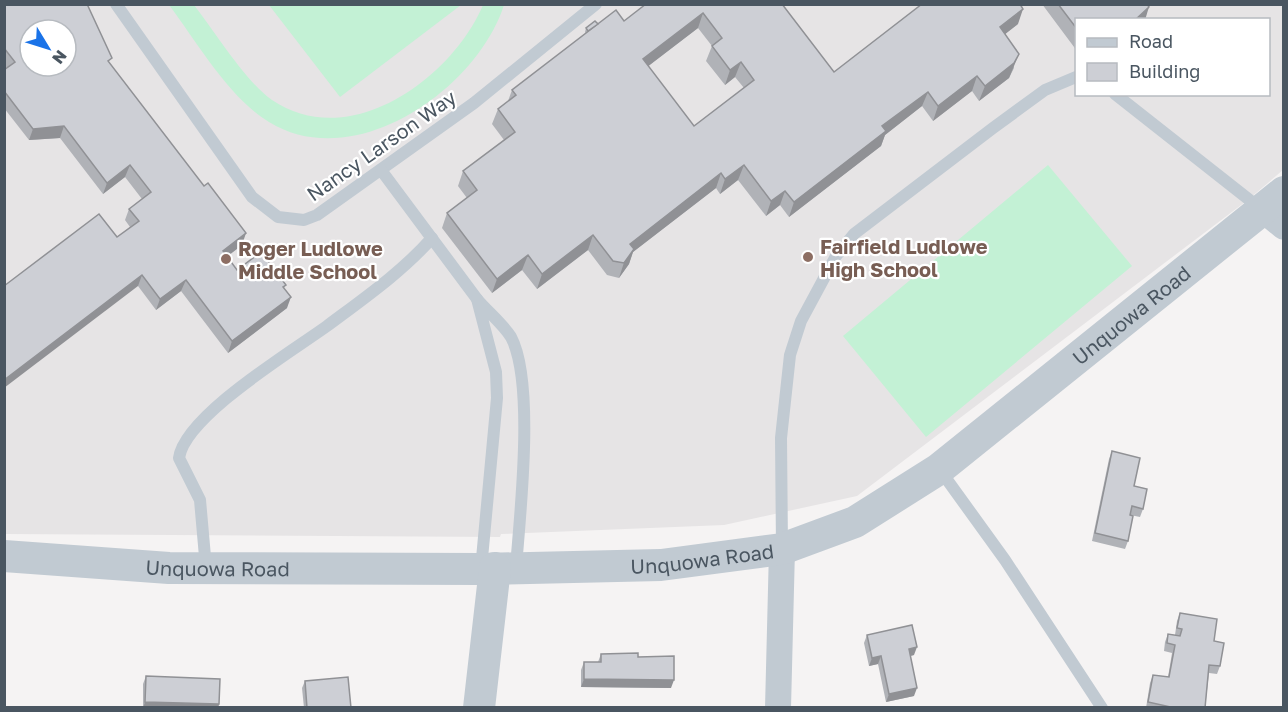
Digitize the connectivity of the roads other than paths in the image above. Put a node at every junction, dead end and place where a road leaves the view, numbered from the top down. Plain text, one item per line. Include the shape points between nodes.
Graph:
1 (116, 4) edge
2 (597, 4) edge
3 (1075, 78) edge
4 (1119, 96) edge
5 (381, 170) junction
6 (1276, 209) edge
7 (432, 238) junction
8 (477, 299) junction
9 (939, 469) junction
10 (782, 549) junction
11 (4, 556) edge
12 (206, 568) junction
13 (497, 568) junction
14 (479, 708) edge
15 (778, 708) edge
16 (1102, 708) edge

1 - 5 lane, Nancy Larson Way via 252,197 267,211 278,217 304,220 329,208
2 - 5 lane, Nancy Larson Way via 474,103
3 - 10 lane via 1046,90 993,128 854,234 836,256 801,321 790,355 781,438
4 - 6 lane
5 - 7 lane
6 - 9 street, Unquowa Road
7 - 8 lane
7 - 12 lane via 393,274 190,433 178,458 197,491
8 - 13 lane via 496,372
8 - 13 lane via 510,336 520,360 524,421
9 - 10 street, Unquowa Road via 855,522
9 - 16 lane
10 - 13 street, Unquowa Road via 661,565
10 - 15 street
11 - 12 street, Unquowa Road
12 - 13 street, Unquowa Road
13 - 14 street

